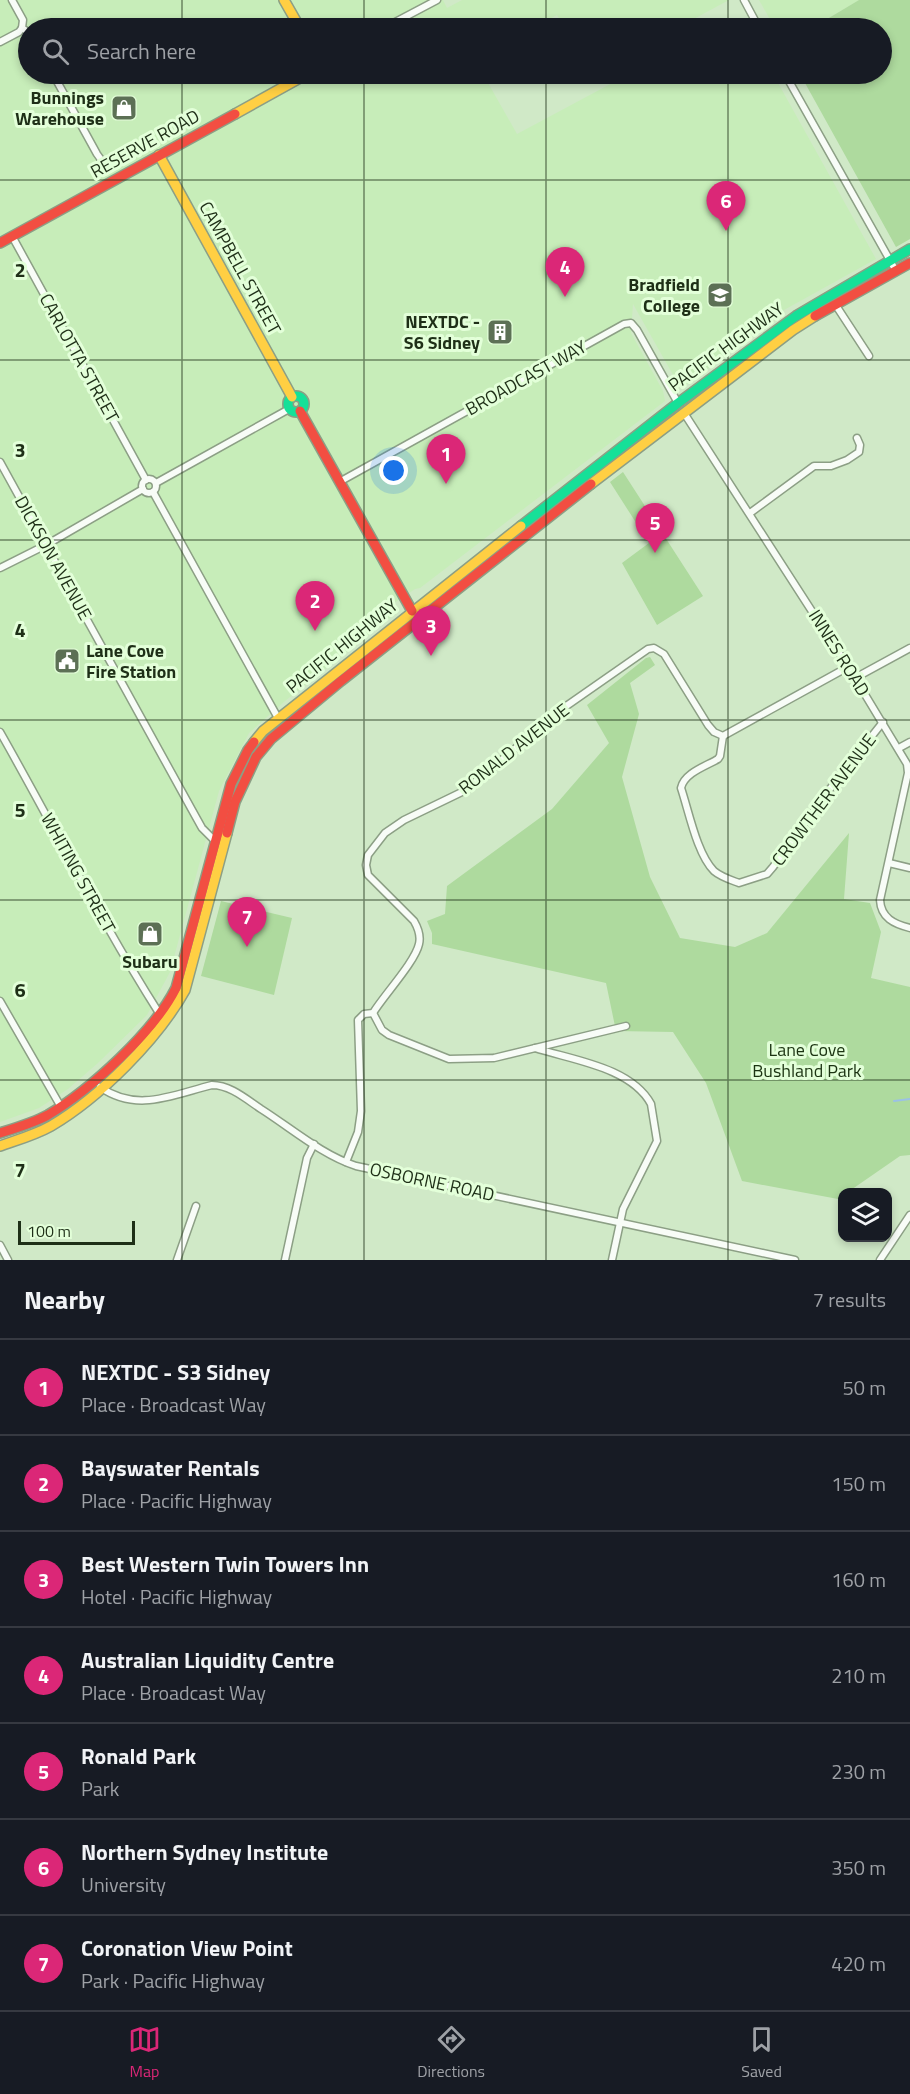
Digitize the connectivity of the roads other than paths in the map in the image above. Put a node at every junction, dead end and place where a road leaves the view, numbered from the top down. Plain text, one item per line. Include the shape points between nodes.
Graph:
1 (12, 0) edge
2 (284, 0) edge
3 (437, 0) edge
4 (744, 0) edge
5 (22, 18) edge
6 (294, 18) edge
7 (403, 18) edge
8 (754, 18) edge
9 (18, 33) edge
10 (0, 42) edge
11 (58, 84) edge
12 (289, 84) edge
13 (791, 84) edge
14 (159, 155) junction
15 (102, 161) dead end
16 (12, 236) junction
17 (0, 243) edge
18 (910, 249) edge
19 (890, 260) junction
20 (910, 263) edge
21 (896, 271) junction
22 (835, 304) junction
23 (869, 356) dead end
24 (292, 397) junction
25 (678, 403) junction
26 (289, 409) junction
27 (300, 411) junction
28 (684, 412) junction
29 (857, 438) dead end
30 (0, 462) edge
31 (146, 480) junction
32 (341, 481) junction
33 (156, 483) junction
34 (143, 489) junction
35 (153, 492) junction
36 (750, 513) junction
37 (46, 545) junction
38 (0, 568) edge
39 (412, 611) junction
40 (418, 622) junction
41 (910, 648) edge
42 (848, 667) junction
43 (855, 678) junction
44 (278, 718) junction
45 (883, 722) junction
46 (0, 732) edge
47 (723, 736) junction
48 (910, 742) edge
49 (899, 748) junction
50 (215, 841) junction
51 (889, 863) junction
52 (910, 868) edge
53 (910, 928) edge
54 (0, 1001) edge
55 (373, 1012) junction
56 (159, 1013) junction
57 (626, 1026) dead end
58 (535, 1048) junction
59 (93, 1080) junction
60 (101, 1087) junction
61 (60, 1107) junction
62 (66, 1116) junction
63 (0, 1133) edge
64 (314, 1144) junction
65 (0, 1146) edge
66 (346, 1162) junction
67 (196, 1206) dead end
68 (910, 1215) edge
69 (620, 1222) junction
70 (1, 1248) edge
71 (8, 1260) edge
72 (177, 1260) edge
73 (285, 1260) edge
74 (612, 1260) edge
75 (795, 1260) edge
76 (880, 1260) edge

1 - 5 street
2 - 6 main road
3 - 7 street
4 - 8 street
9 - 10 street
11 - 15 street
12 - 14 main road, RESERVE ROAD
13 - 19 street
14 - 16 main road, RESERVE ROAD
14 - 24 main road, CAMPBELL STREET
16 - 17 main road, RESERVE ROAD
16 - 31 street, CARLOTTA STREET
18 - 19 main road, PACIFIC HIGHWAY
19 - 21 street
19 - 25 main road, PACIFIC HIGHWAY via 796,316
20 - 21 main road, PACIFIC HIGHWAY
21 - 22 main road, PACIFIC HIGHWAY
22 - 23 street
22 - 28 main road, PACIFIC HIGHWAY via 793,330
24 - 26 main road
24 - 27 main road via 304,401
25 - 32 street, BROADCAST WAY via 637,330 631,323 624,324
25 - 39 main road, PACIFIC HIGHWAY
26 - 27 main road
26 - 33 street
27 - 32 main road
28 - 36 street, INNES ROAD
28 - 40 main road, PACIFIC HIGHWAY
29 - 36 street via 860,452 831,466 813,466
30 - 37 street, DICKSON AVENUE
31 - 33 street
31 - 34 street
32 - 39 main road
33 - 35 street
34 - 35 street
34 - 37 street
35 - 44 street
36 - 42 street, INNES ROAD
37 - 38 street
37 - 50 street, DICKSON AVENUE via 202,828
39 - 40 main road
39 - 44 main road, PACIFIC HIGHWAY
40 - 60 main road, PACIFIC HIGHWAY via 286,726 261,751 235,802 180,1002
41 - 43 street
42 - 43 street, INNES ROAD
42 - 47 street
43 - 45 street, INNES ROAD
44 - 50 main road, PACIFIC HIGHWAY via 254,741 239,767
45 - 47 street, CROWTHER AVENUE via 773,867 766,874 739,884 711,867 700,847 681,788 687,777 718,759
45 - 49 street, INNES ROAD
46 - 56 street, WHITING STREET
47 - 55 street, RONALD AVENUE via 708,726 664,654 648,649 562,709 466,790 390,829 370,850 366,860 368,875 414,921 420,938 412,958
48 - 49 street
49 - 51 street, INNES ROAD via 908,773
50 - 56 main road, PACIFIC HIGHWAY via 176,988
51 - 52 street
51 - 53 street, INNES ROAD via 880,900 884,915
54 - 61 street
55 - 58 street via 389,1035 449,1059 494,1058
55 - 66 street, RONALD AVENUE via 358,1020 361,1111 358,1132
56 - 59 main road, PACIFIC HIGHWAY
57 - 58 street
58 - 69 street via 624,1076 651,1104 657,1141
59 - 60 street, OSBORNE ROAD
59 - 61 main road, PACIFIC HIGHWAY
60 - 62 main road, PACIFIC HIGHWAY
60 - 64 street, OSBORNE ROAD via 117,1097 141,1102 220,1085
61 - 62 street
61 - 63 main road, PACIFIC HIGHWAY via 38,1120
62 - 65 main road, PACIFIC HIGHWAY via 44,1130
64 - 66 street, OSBORNE ROAD
64 - 73 street via 307,1158
66 - 69 street, OSBORNE ROAD
67 - 72 street
68 - 76 street
69 - 74 street
69 - 75 street, OSBORNE ROAD
70 - 71 street

